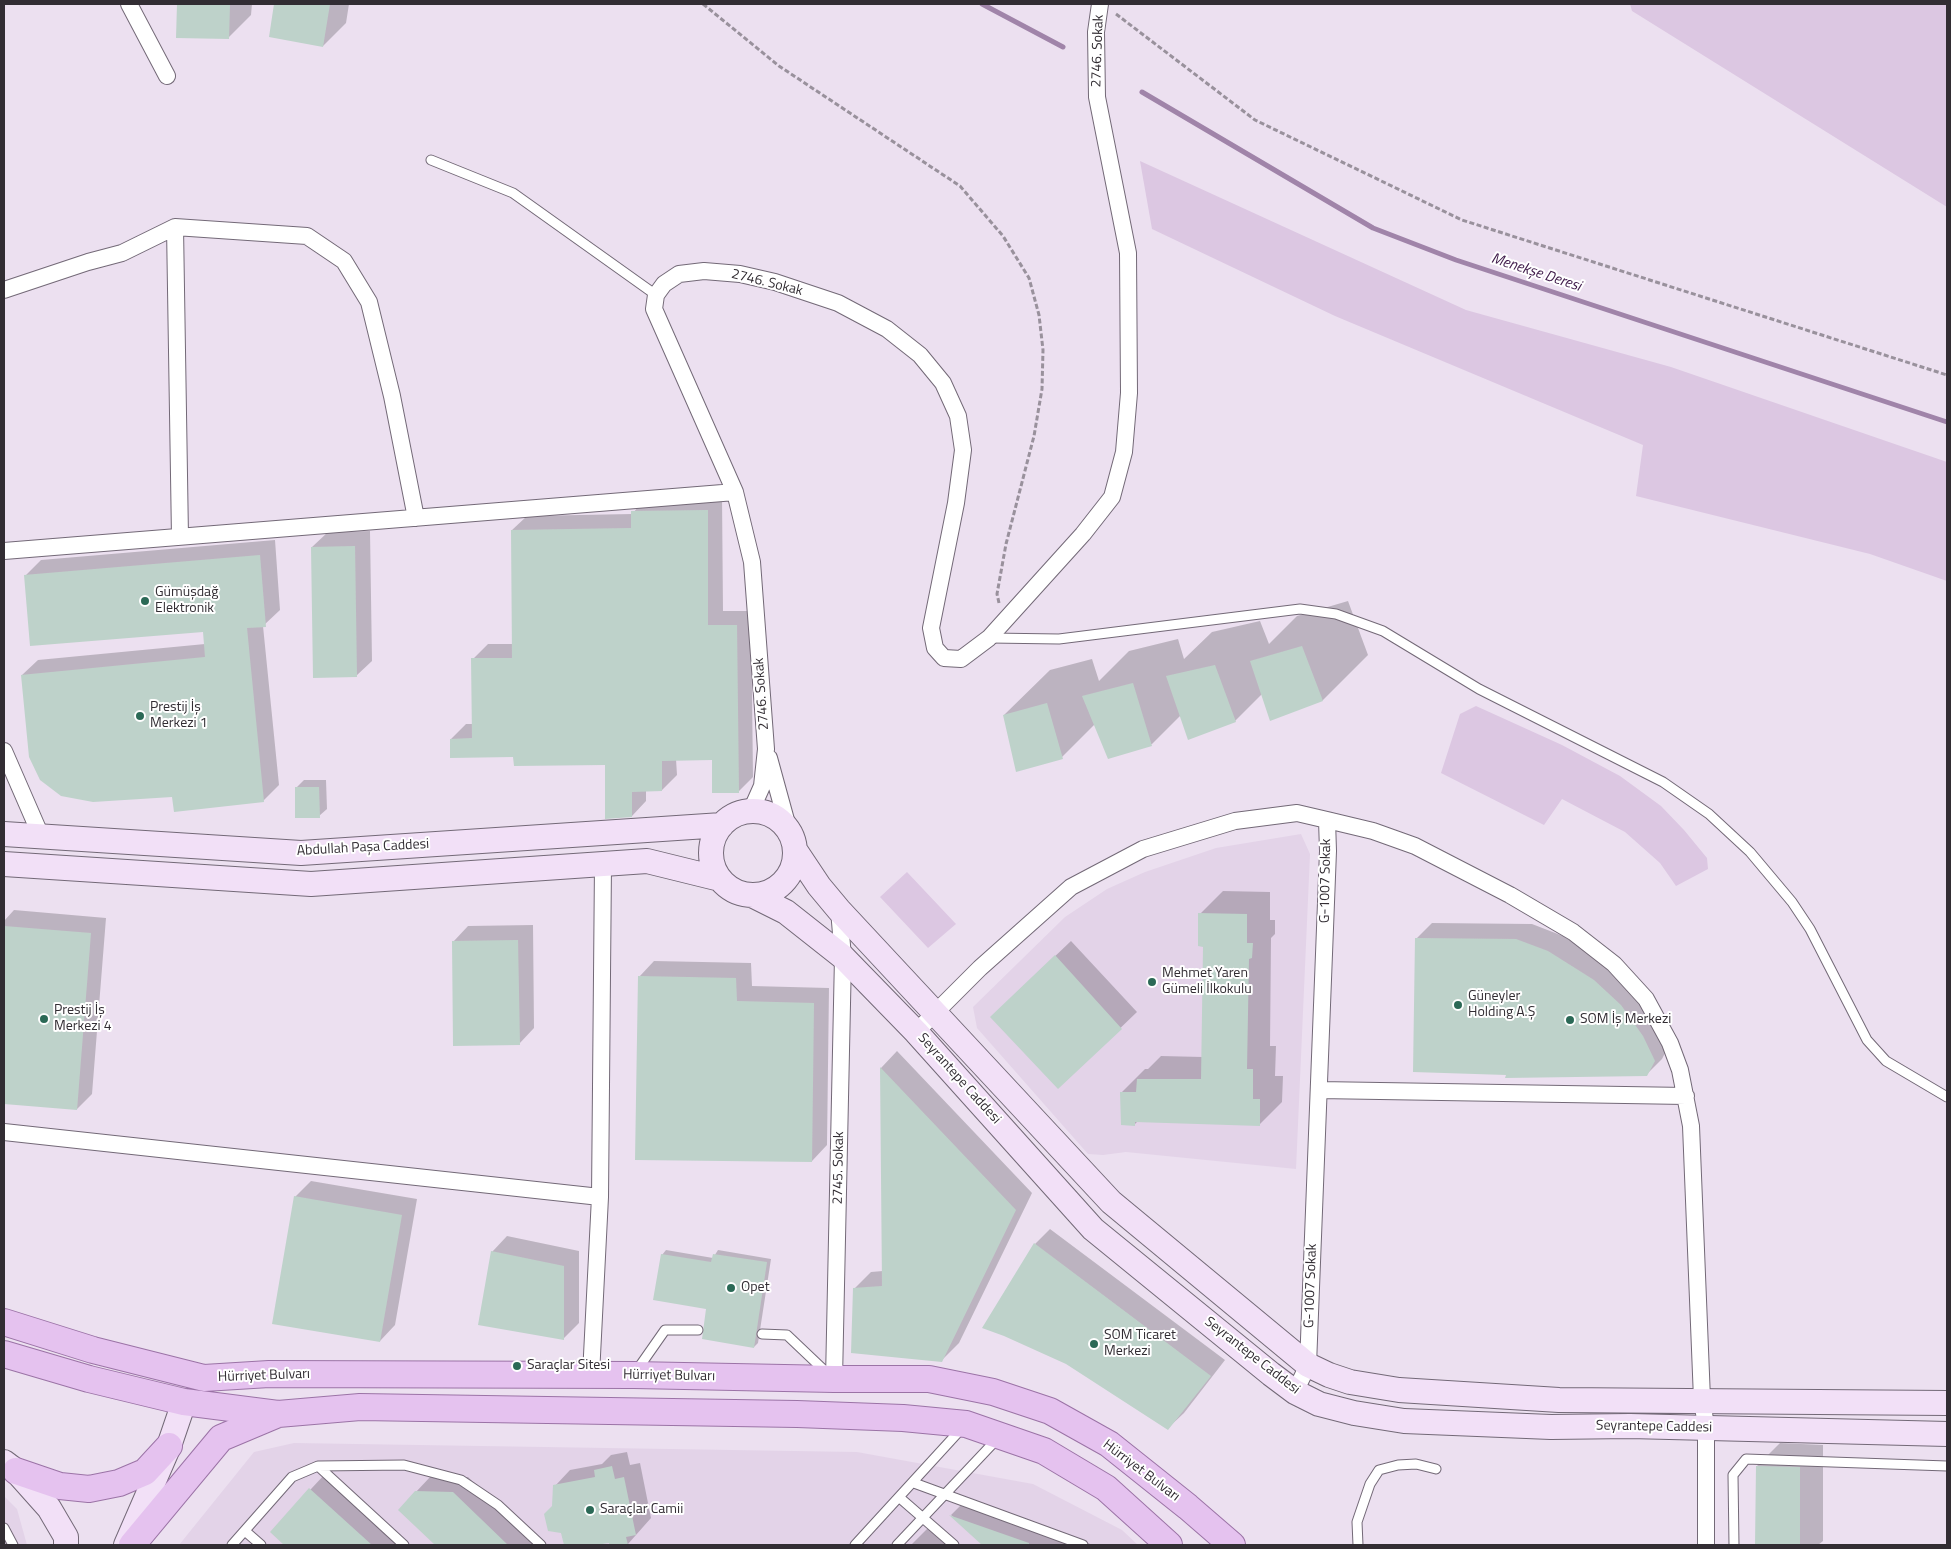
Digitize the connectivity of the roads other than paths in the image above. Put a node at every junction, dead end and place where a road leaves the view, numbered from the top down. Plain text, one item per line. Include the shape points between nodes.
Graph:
1 (129, 4) edge
2 (1104, 7) edge
3 (167, 76) dead end
4 (431, 160) dead end
5 (175, 227) junction
6 (4, 290) edge
7 (656, 295) junction
8 (735, 492) junction
9 (416, 518) junction
10 (180, 537) junction
11 (4, 552) edge
12 (990, 638) junction
13 (766, 749) junction
14 (4, 751) edge
15 (745, 812) junction
16 (1327, 820) junction
17 (722, 825) junction
18 (4, 834) edge
19 (41, 836) junction
20 (792, 841) junction
21 (4, 864) edge
22 (603, 864) junction
23 (720, 878) junction
24 (752, 895) junction
25 (839, 910) junction
26 (843, 957) junction
27 (936, 1012) junction
28 (916, 1032) junction
29 (1319, 1090) junction
30 (1686, 1096) junction
31 (1947, 1097) edge
32 (4, 1132) edge
33 (600, 1197) junction
34 (4, 1322) edge
35 (698, 1330) dead end
36 (762, 1334) dead end
37 (4, 1354) edge
38 (1308, 1365) junction
39 (172, 1370) junction
40 (592, 1375) junction
41 (634, 1375) junction
42 (834, 1380) junction
43 (1295, 1392) junction
44 (1702, 1399) junction
45 (184, 1402) junction
46 (1947, 1403) edge
47 (278, 1414) junction
48 (966, 1424) junction
49 (1706, 1427) junction
50 (1947, 1434) edge
51 (1000, 1436) junction
52 (170, 1446) junction
53 (318, 1466) junction
54 (1947, 1466) edge
55 (10, 1467) edge
56 (1436, 1469) dead end
57 (914, 1483) junction
58 (946, 1493) junction
59 (900, 1498) junction
60 (924, 1517) junction
61 (4, 1528) edge
62 (245, 1531) junction
63 (13, 1545) edge
64 (66, 1545) edge
65 (126, 1545) edge
66 (132, 1545) edge
67 (232, 1545) edge
68 (261, 1545) edge
69 (404, 1545) edge
70 (541, 1545) edge
71 (855, 1545) edge
72 (897, 1545) edge
73 (954, 1545) edge
74 (1083, 1545) edge
75 (1169, 1545) edge
76 (1232, 1545) edge
77 (1358, 1545) edge
78 (1706, 1545) edge
79 (1734, 1545) edge

1 - 3 street
2 - 12 street, 2746. Sokak via 1096,32 1097,97 1128,253 1130,392 1124,452 1112,497
4 - 7 lane via 513,193
5 - 6 street via 122,253
5 - 9 street via 307,236 344,261 369,302
5 - 10 street
7 - 8 street, 2746. Sokak via 654,309
7 - 12 street, 2746. Sokak via 664,284 679,274 704,271 740,274 838,303 887,329 920,355 943,383 958,416 963,450 931,628 935,648 944,658 961,659
8 - 9 street
8 - 13 street, 2746. Sokak via 752,562
9 - 10 street
10 - 11 street
12 - 31 lane via 1059,638 1300,609 1336,614 1383,631 1479,689 1663,782 1709,814 1750,852 1792,902 1810,929 1867,1040 1886,1061
13 - 15 street via 762,786 754,804
13 - 20 street
14 - 19 street
15 - 17 main road
15 - 20 main road via 765,813 783,824
16 - 27 street, G-1007 Sokak via 1296,813 1235,821 1143,849 1071,887
16 - 29 street, G-1007 Sokak
16 - 30 street via 1415,846 1573,932 1614,964 1646,999 1670,1043
17 - 19 main road, Abdullah Paşa Caddesi via 301,853
17 - 23 main road via 711,851 713,866
18 - 19 main road, Abdullah Paşa Caddesi
20 - 24 main road via 794,862 784,882 764,894
20 - 25 main road, Seyrantepe Caddesi via 819,886
21 - 22 main road via 310,884
22 - 23 main road via 647,862
22 - 33 street
23 - 24 main road via 729,888
24 - 26 main road, Seyrantepe Caddesi via 786,912
25 - 26 street, 2745. Sokak
25 - 27 main road, Seyrantepe Caddesi
26 - 28 main road, Seyrantepe Caddesi
26 - 42 street, 2745. Sokak
27 - 28 street, G-1007 Sokak
27 - 38 main road, Seyrantepe Caddesi via 1110,1202
28 - 43 main road, Seyrantepe Caddesi via 1093,1229
29 - 30 street
29 - 38 street, G-1007 Sokak
30 - 44 street via 1691,1126
32 - 33 street
33 - 40 street
34 - 39 main road, Hürriyet Bulvarı
35 - 41 lane via 665,1330
36 - 42 lane via 786,1335
37 - 45 main road, Hürriyet Bulvarı
38 - 43 street, G-1007 Sokak
38 - 44 main road, Seyrantepe Caddesi via 1350,1382 1399,1390 1559,1400
39 - 40 main road, Hürriyet Bulvarı via 204,1378 269,1374
39 - 45 main road via 182,1380 187,1392
40 - 41 main road, Hürriyet Bulvarı
41 - 42 main road, Hürriyet Bulvarı
42 - 76 main road, Hürriyet Bulvarı via 929,1379 993,1392 1050,1411 1109,1444
43 - 49 main road, Seyrantepe Caddesi via 1319,1404 1404,1421 1551,1427
44 - 46 main road, Seyrantepe Caddesi
44 - 49 street
45 - 47 main road, Hürriyet Bulvarı
45 - 52 main road
47 - 48 main road, Hürriyet Bulvarı via 360,1407 797,1414
47 - 66 main road via 221,1438
48 - 51 main road, Hürriyet Bulvarı
48 - 57 lane
49 - 50 main road, Seyrantepe Caddesi
49 - 78 street
51 - 58 lane
51 - 75 main road, Hürriyet Bulvarı via 1044,1452 1106,1488
52 - 55 main road via 145,1472 119,1483 88,1489 60,1486
52 - 65 main road
53 - 62 lane via 292,1477
53 - 69 lane
53 - 70 lane via 404,1465 462,1480 498,1505
54 - 79 lane via 1746,1460 1733,1475
55 - 64 main road via 50,1508 66,1537
56 - 77 lane via 1398,1464 1379,1470 1370,1484 1357,1522
57 - 58 lane
57 - 59 lane
58 - 60 lane
58 - 74 lane
59 - 60 lane
59 - 71 lane
60 - 72 lane
60 - 73 lane
61 - 63 lane
62 - 67 lane
62 - 68 lane

